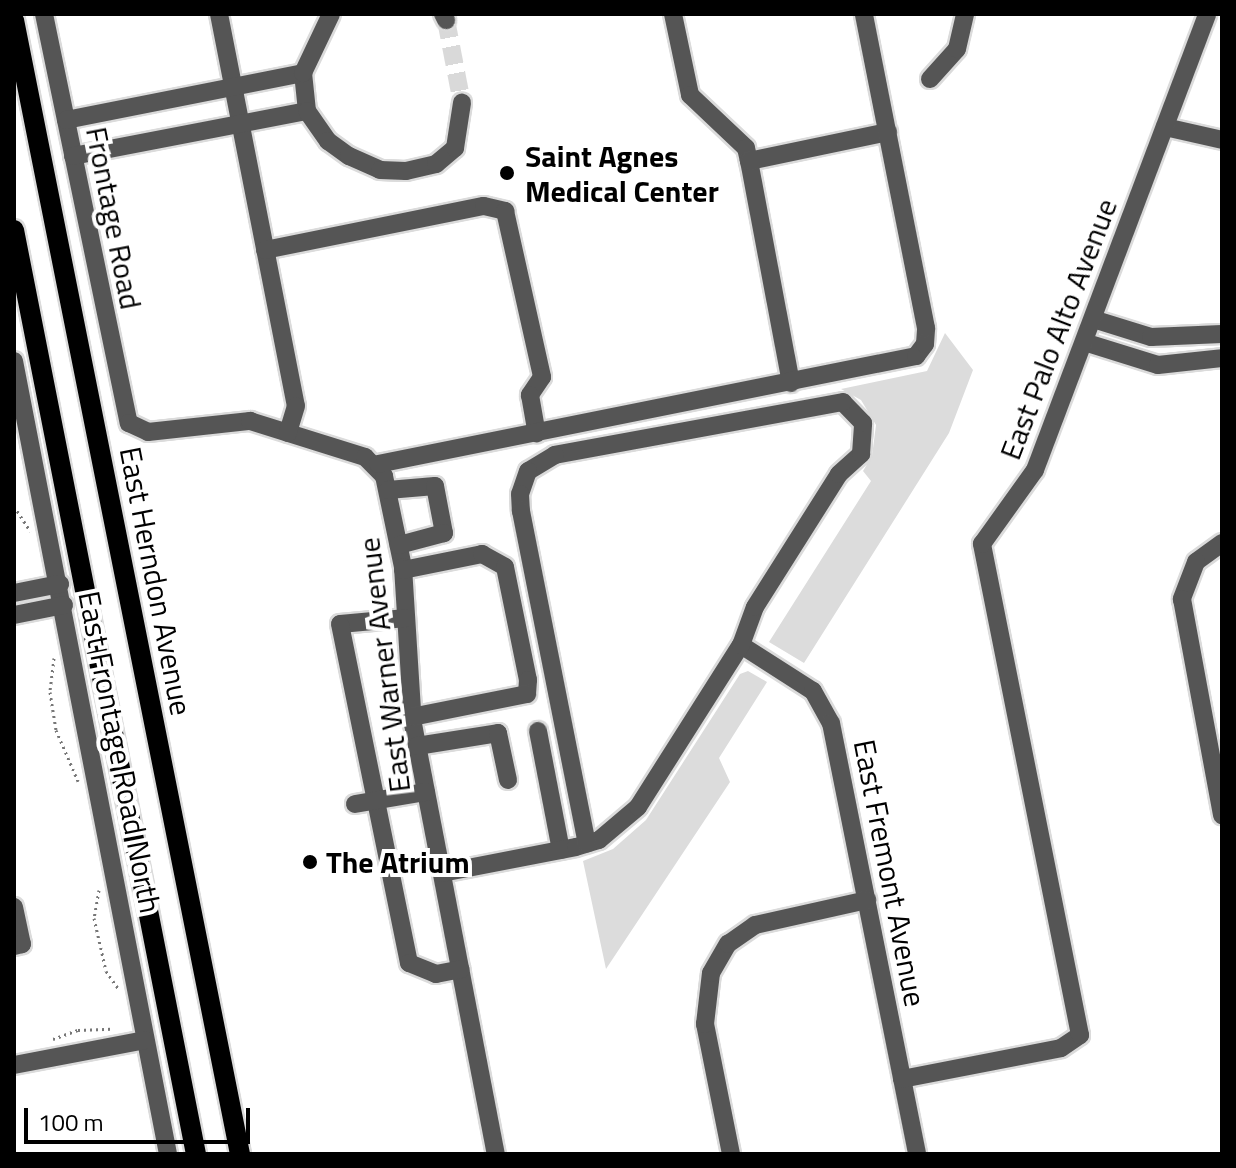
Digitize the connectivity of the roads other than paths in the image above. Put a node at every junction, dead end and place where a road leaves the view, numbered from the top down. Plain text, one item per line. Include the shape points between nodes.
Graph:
1 (44, 14) edge
2 (219, 14) edge
3 (331, 14) edge
4 (673, 14) edge
5 (864, 14) edge
6 (965, 14) edge
7 (1207, 14) edge
8 (14, 20) edge
9 (303, 73) junction
10 (930, 79) dead end
11 (234, 87) junction
12 (462, 103) tunnel mouth
13 (307, 111) junction
14 (66, 120) junction
15 (241, 124) junction
16 (1165, 127) junction
17 (888, 132) junction
18 (1222, 140) edge
19 (73, 156) junction
20 (749, 161) junction
21 (14, 230) edge
22 (265, 250) junction
23 (1093, 319) junction
24 (1222, 334) edge
25 (1084, 342) junction
26 (1222, 358) edge
27 (14, 361) edge
28 (791, 383) junction
29 (288, 433) junction
30 (537, 433) junction
31 (378, 464) junction
32 (388, 490) junction
33 (1222, 543) edge
34 (399, 545) junction
35 (403, 570) junction
36 (60, 584) junction
37 (14, 593) edge
38 (64, 605) junction
39 (14, 615) edge
40 (406, 618) junction
41 (741, 645) junction
42 (412, 717) junction
43 (538, 731) dead end
44 (417, 746) junction
45 (508, 780) dead end
46 (426, 792) junction
47 (376, 800) junction
48 (355, 804) dead end
49 (1222, 815) edge
50 (587, 844) junction
51 (561, 850) junction
52 (442, 873) junction
53 (867, 900) junction
54 (14, 907) edge
55 (14, 946) edge
56 (461, 969) junction
57 (145, 1040) junction
58 (14, 1065) edge
59 (902, 1079) junction
60 (168, 1154) edge
61 (196, 1154) edge
62 (240, 1154) edge
63 (496, 1154) edge
64 (731, 1154) edge
65 (917, 1154) edge

1 - 14 street, Frontage Road
2 - 11 street
3 - 9 street
4 - 20 street via 690,95 746,148
5 - 17 street
6 - 10 street via 957,49
7 - 16 street, East Palo Alto Avenue
8 - 62 main road, East Herndon Avenue
9 - 11 street
9 - 13 street
11 - 14 street
11 - 15 street
12 - 13 street via 455,148 436,164 406,171 380,170 349,156 328,141
13 - 15 street
14 - 19 street, Frontage Road
15 - 19 street
15 - 22 street
16 - 18 street
16 - 23 street, East Palo Alto Avenue
17 - 20 street
17 - 28 street via 925,344 909,361
19 - 29 street, Frontage Road via 123,415 136,428 164,431 240,419
20 - 28 street
21 - 61 main road
22 - 29 street via 296,406
22 - 30 street via 499,208 511,219 542,377 530,395
23 - 24 street via 1151,337
23 - 25 street, East Palo Alto Avenue
25 - 26 street via 1158,365
25 - 59 street, East Palo Alto Avenue via 1031,477 982,544 1080,1035 1061,1048
27 - 36 street, East Frontage Road North
28 - 30 street
29 - 31 street
30 - 31 street
31 - 32 street, East Warner Avenue
32 - 34 street, East Warner Avenue
32 - 34 street via 435,486 444,533
33 - 49 street via 1196,562 1182,599
34 - 35 street, East Warner Avenue
35 - 40 street, East Warner Avenue
35 - 42 street via 482,554 505,567 528,680 527,694
36 - 37 street
36 - 38 street, East Frontage Road North
38 - 39 street
38 - 57 street, East Frontage Road North
40 - 42 street, East Warner Avenue
40 - 47 street via 340,624
41 - 50 street via 638,807 614,831
41 - 50 street via 755,607 839,474 861,454 863,423 855,411 833,401 555,455 528,471 521,511
41 - 53 street, East Fremont Avenue via 813,691 824,709
42 - 44 street, East Warner Avenue
43 - 51 street
44 - 45 street via 498,733
44 - 46 street, East Warner Avenue
46 - 47 street
46 - 52 street, East Warner Avenue
47 - 48 street
47 - 56 street via 409,963 436,974
50 - 51 street
51 - 52 street
52 - 56 street, East Warner Avenue
53 - 59 street, East Fremont Avenue
53 - 64 street via 755,925 728,944 714,966 705,989 705,1024
54 - 55 street via 22,944
56 - 63 street, East Warner Avenue
57 - 58 street
57 - 60 street, East Frontage Road North
59 - 65 street, East Fremont Avenue

